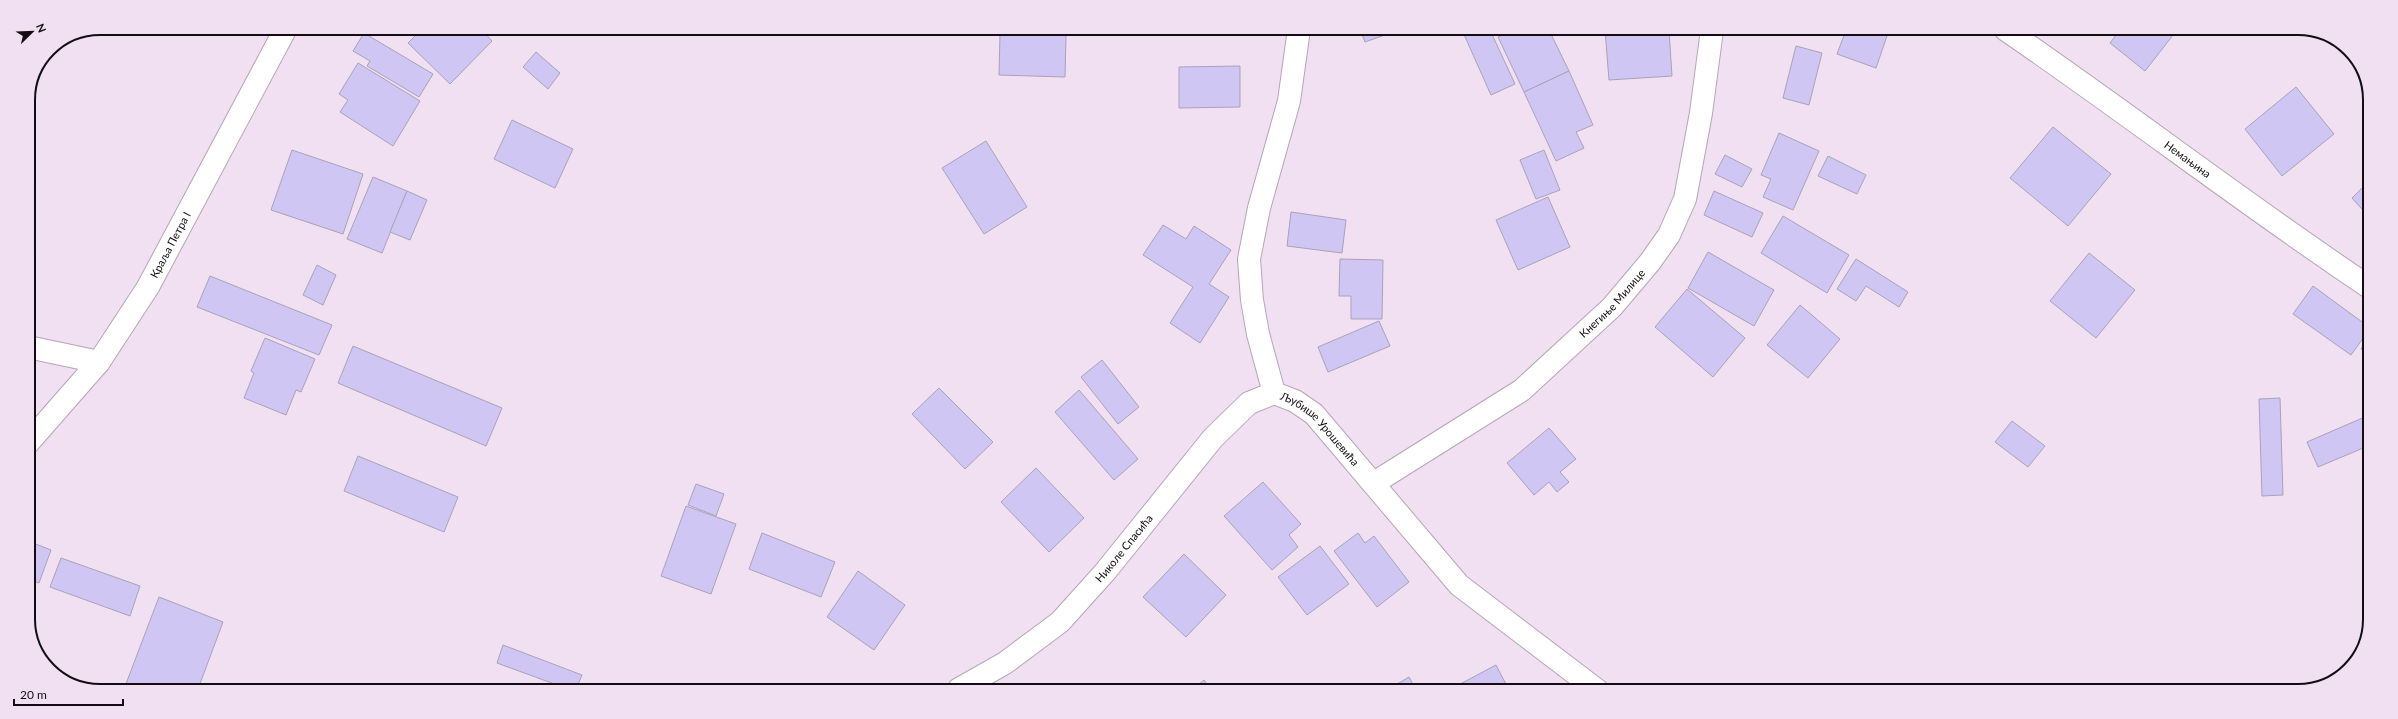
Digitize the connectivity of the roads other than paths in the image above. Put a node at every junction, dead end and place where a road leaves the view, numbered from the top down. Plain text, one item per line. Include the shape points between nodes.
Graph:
1 (282, 35) edge
2 (1298, 35) edge
3 (1711, 35) edge
4 (2013, 35) edge
5 (2363, 283) edge
6 (35, 348) edge
7 (99, 362) junction
8 (1274, 393) junction
9 (35, 435) edge
10 (1374, 483) junction
11 (969, 684) edge
12 (1589, 684) edge

1 - 7 street, Краља Петра I via 148,287
2 - 8 street, Љубише Урошевића via 1289,101 1259,208 1250,259 1252,300 1258,334
3 - 10 street, Кнегиње Милице via 1701,113 1685,199 1669,235 1650,262 1612,307 1522,390
4 - 5 street, Немањина via 2106,98
6 - 7 street
7 - 9 street, Краља Петра I
8 - 10 street, Љубише Урошевића via 1294,401 1314,414
8 - 11 street, Николе Спасића via 1249,403 1213,438 1105,572 1060,622 1005,663
10 - 12 street, Љубише Урошевића via 1459,585

